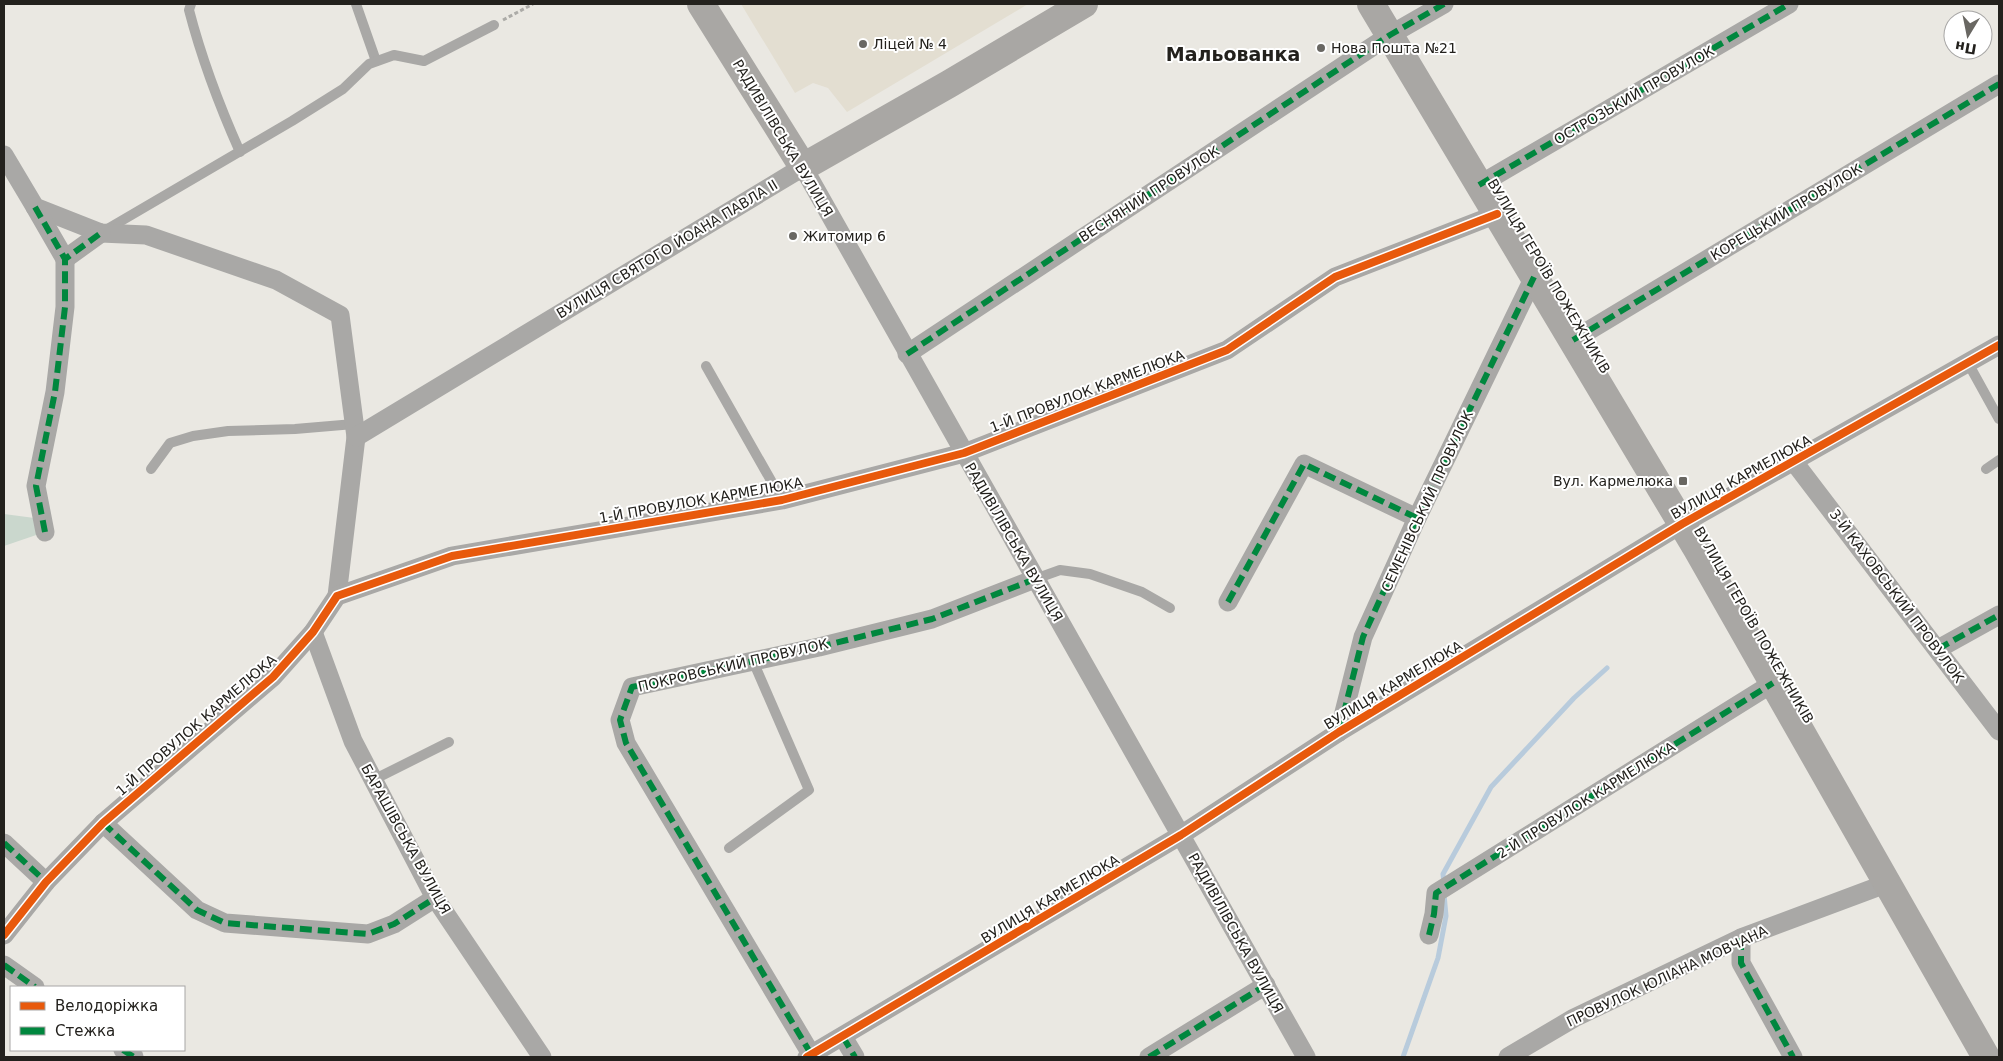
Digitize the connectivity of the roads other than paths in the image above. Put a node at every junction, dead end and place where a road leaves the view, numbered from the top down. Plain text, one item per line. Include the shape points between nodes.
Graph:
1 (191, 4) edge
2 (356, 4) edge
3 (702, 4) edge
4 (1084, 4) edge
5 (1371, 4) edge
6 (1444, 4) edge
7 (1789, 4) edge
8 (494, 25) road end
9 (1390, 35) junction
10 (376, 61) junction
11 (1999, 84) edge
12 (240, 152) junction
13 (4, 155) edge
14 (803, 167) junction
15 (1479, 185) junction
16 (35, 207) junction
17 (1497, 214) junction
18 (101, 233) junction
19 (66, 260) junction
20 (1534, 277) junction
21 (1573, 340) junction
22 (1999, 345) edge
23 (907, 354) junction
24 (1968, 363) junction
25 (706, 366) dead end
26 (1999, 419) edge
27 (355, 430) junction
28 (964, 453) junction
29 (1999, 460) edge
30 (1794, 462) junction
31 (151, 469) dead end
32 (1986, 469) dead end
33 (782, 500) junction
34 (1417, 518) junction
35 (1682, 524) junction
36 (45, 532) dead end
37 (1034, 579) junction
38 (337, 596) junction
39 (1228, 602) dead end
40 (1170, 608) dead end
41 (1999, 615) edge
42 (313, 632) junction
43 (1938, 649) junction
44 (753, 661) junction
45 (1772, 683) junction
46 (1999, 731) edge
47 (1339, 732) junction
48 (449, 742) dead end
49 (373, 780) junction
50 (103, 824) junction
51 (1181, 836) junction
52 (4, 843) edge
53 (729, 848) dead end
54 (46, 882) junction
55 (1888, 883) junction
56 (435, 898) junction
57 (4, 935) edge
58 (1429, 935) dead end
59 (1741, 938) junction
60 (4, 965) edge
61 (34, 986) edge
62 (1266, 986) junction
63 (843, 1037) junction
64 (809, 1056) edge
65 (542, 1057) edge
66 (855, 1057) edge
67 (1149, 1057) edge
68 (1306, 1057) edge
69 (1508, 1057) edge
70 (1793, 1057) edge
71 (1986, 1057) edge

1 - 12 lane via 189,10 200,52
2 - 10 lane
3 - 14 street, РАДИВІЛІВСЬКА ВУЛИЦЯ
4 - 14 street, ВУЛИЦЯ СВЯТОГО ЙОАНА ПАВЛА II
5 - 9 street, ВУЛИЦЯ ГЕРОЇВ ПОЖЕЖНИКІВ
6 - 9 street, ВЕСНЯНИЙ ПРОВУЛОК
7 - 15 street, ОСТРОЗЬКИЙ ПРОВУЛОК
8 - 10 lane via 424,61 394,55
9 - 15 street, ВУЛИЦЯ ГЕРОЇВ ПОЖЕЖНИКІВ
9 - 23 street, ВЕСНЯНИЙ ПРОВУЛОК
10 - 12 lane via 342,89
11 - 21 street, КОРЕЦЬКИЙ ПРОВУЛОК
12 - 18 lane
13 - 16 street
14 - 23 street, РАДИВІЛІВСЬКА ВУЛИЦЯ
14 - 27 street, ВУЛИЦЯ СВЯТОГО ЙОАНА ПАВЛА II
15 - 17 street, ВУЛИЦЯ ГЕРОЇВ ПОЖЕЖНИКІВ
16 - 18 street
16 - 19 street
17 - 20 street, ВУЛИЦЯ ГЕРОЇВ ПОЖЕЖНИКІВ
17 - 28 street, 1-Й ПРОВУЛОК КАРМЕЛЮКА via 1335,276 1227,350
18 - 19 street
18 - 27 street via 146,236 276,280 340,315
19 - 36 street via 65,307 55,392 36,486
20 - 21 street, ВУЛИЦЯ ГЕРОЇВ ПОЖЕЖНИКІВ
20 - 34 street, СЕМЕНІВСЬКИЙ ПРОВУЛОК
21 - 35 street, ВУЛИЦЯ ГЕРОЇВ ПОЖЕЖНИКІВ
22 - 24 street, ВУЛИЦЯ КАРМЕЛЮКА
23 - 28 street, РАДИВІЛІВСЬКА ВУЛИЦЯ
24 - 26 lane
24 - 30 street, ВУЛИЦЯ КАРМЕЛЮКА
25 - 33 lane
27 - 31 lane via 228,431 193,436 170,443
27 - 38 street
28 - 33 street, 1-Й ПРОВУЛОК КАРМЕЛЮКА
28 - 37 street, РАДИВІЛІВСЬКА ВУЛИЦЯ
29 - 32 lane
30 - 35 street, ВУЛИЦЯ КАРМЕЛЮКА
30 - 43 street, 3-Й КАХОВСЬКИЙ ПРОВУЛОК
33 - 38 street, 1-Й ПРОВУЛОК КАРМЕЛЮКА via 452,556
34 - 39 street via 1304,464
34 - 47 street, СЕМЕНІВСЬКИЙ ПРОВУЛОК via 1363,637
35 - 45 street, ВУЛИЦЯ ГЕРОЇВ ПОЖЕЖНИКІВ
35 - 47 street, ВУЛИЦЯ КАРМЕЛЮКА
37 - 40 lane via 1060,570 1090,574 1142,592
37 - 44 street, ПОКРОВСЬКИЙ ПРОВУЛОК via 932,619
37 - 51 street, РАДИВІЛІВСЬКА ВУЛИЦЯ
38 - 42 street, 1-Й ПРОВУЛОК КАРМЕЛЮКА
41 - 43 street
42 - 49 street, БАРАШІВСЬКА ВУЛИЦЯ via 353,741
42 - 50 street, 1-Й ПРОВУЛОК КАРМЕЛЮКА via 273,677
43 - 46 street, 3-Й КАХОВСЬКИЙ ПРОВУЛОК
44 - 53 lane via 809,790
44 - 64 street, ПОКРОВСЬКИЙ ПРОВУЛОК via 632,687 620,720 626,743
45 - 55 street, ВУЛИЦЯ ГЕРОЇВ ПОЖЕЖНИКІВ
45 - 58 street, 2-Й ПРОВУЛОК КАРМЕЛЮКА via 1436,893
47 - 51 street, ВУЛИЦЯ КАРМЕЛЮКА
48 - 49 lane
49 - 56 street, БАРАШІВСЬКА ВУЛИЦЯ
50 - 54 street, 1-Й ПРОВУЛОК КАРМЕЛЮКА
50 - 56 street via 197,910 225,923 368,934 394,924
51 - 62 street, РАДИВІЛІВСЬКА ВУЛИЦЯ
51 - 63 street, ВУЛИЦЯ КАРМЕЛЮКА
52 - 54 street
54 - 57 street, 1-Й ПРОВУЛОК КАРМЕЛЮКА
55 - 59 street, ПРОВУЛОК ЮЛІАНА МОВЧАНА
55 - 71 street, ВУЛИЦЯ ГЕРОЇВ ПОЖЕЖНИКІВ
56 - 65 street, БАРАШІВСЬКА ВУЛИЦЯ
59 - 69 street, ПРОВУЛОК ЮЛІАНА МОВЧАНА via 1574,1018
59 - 70 street via 1741,964
60 - 61 street
62 - 67 street
62 - 68 street, РАДИВІЛІВСЬКА ВУЛИЦЯ
63 - 64 street, ВУЛИЦЯ КАРМЕЛЮКА
63 - 66 street

